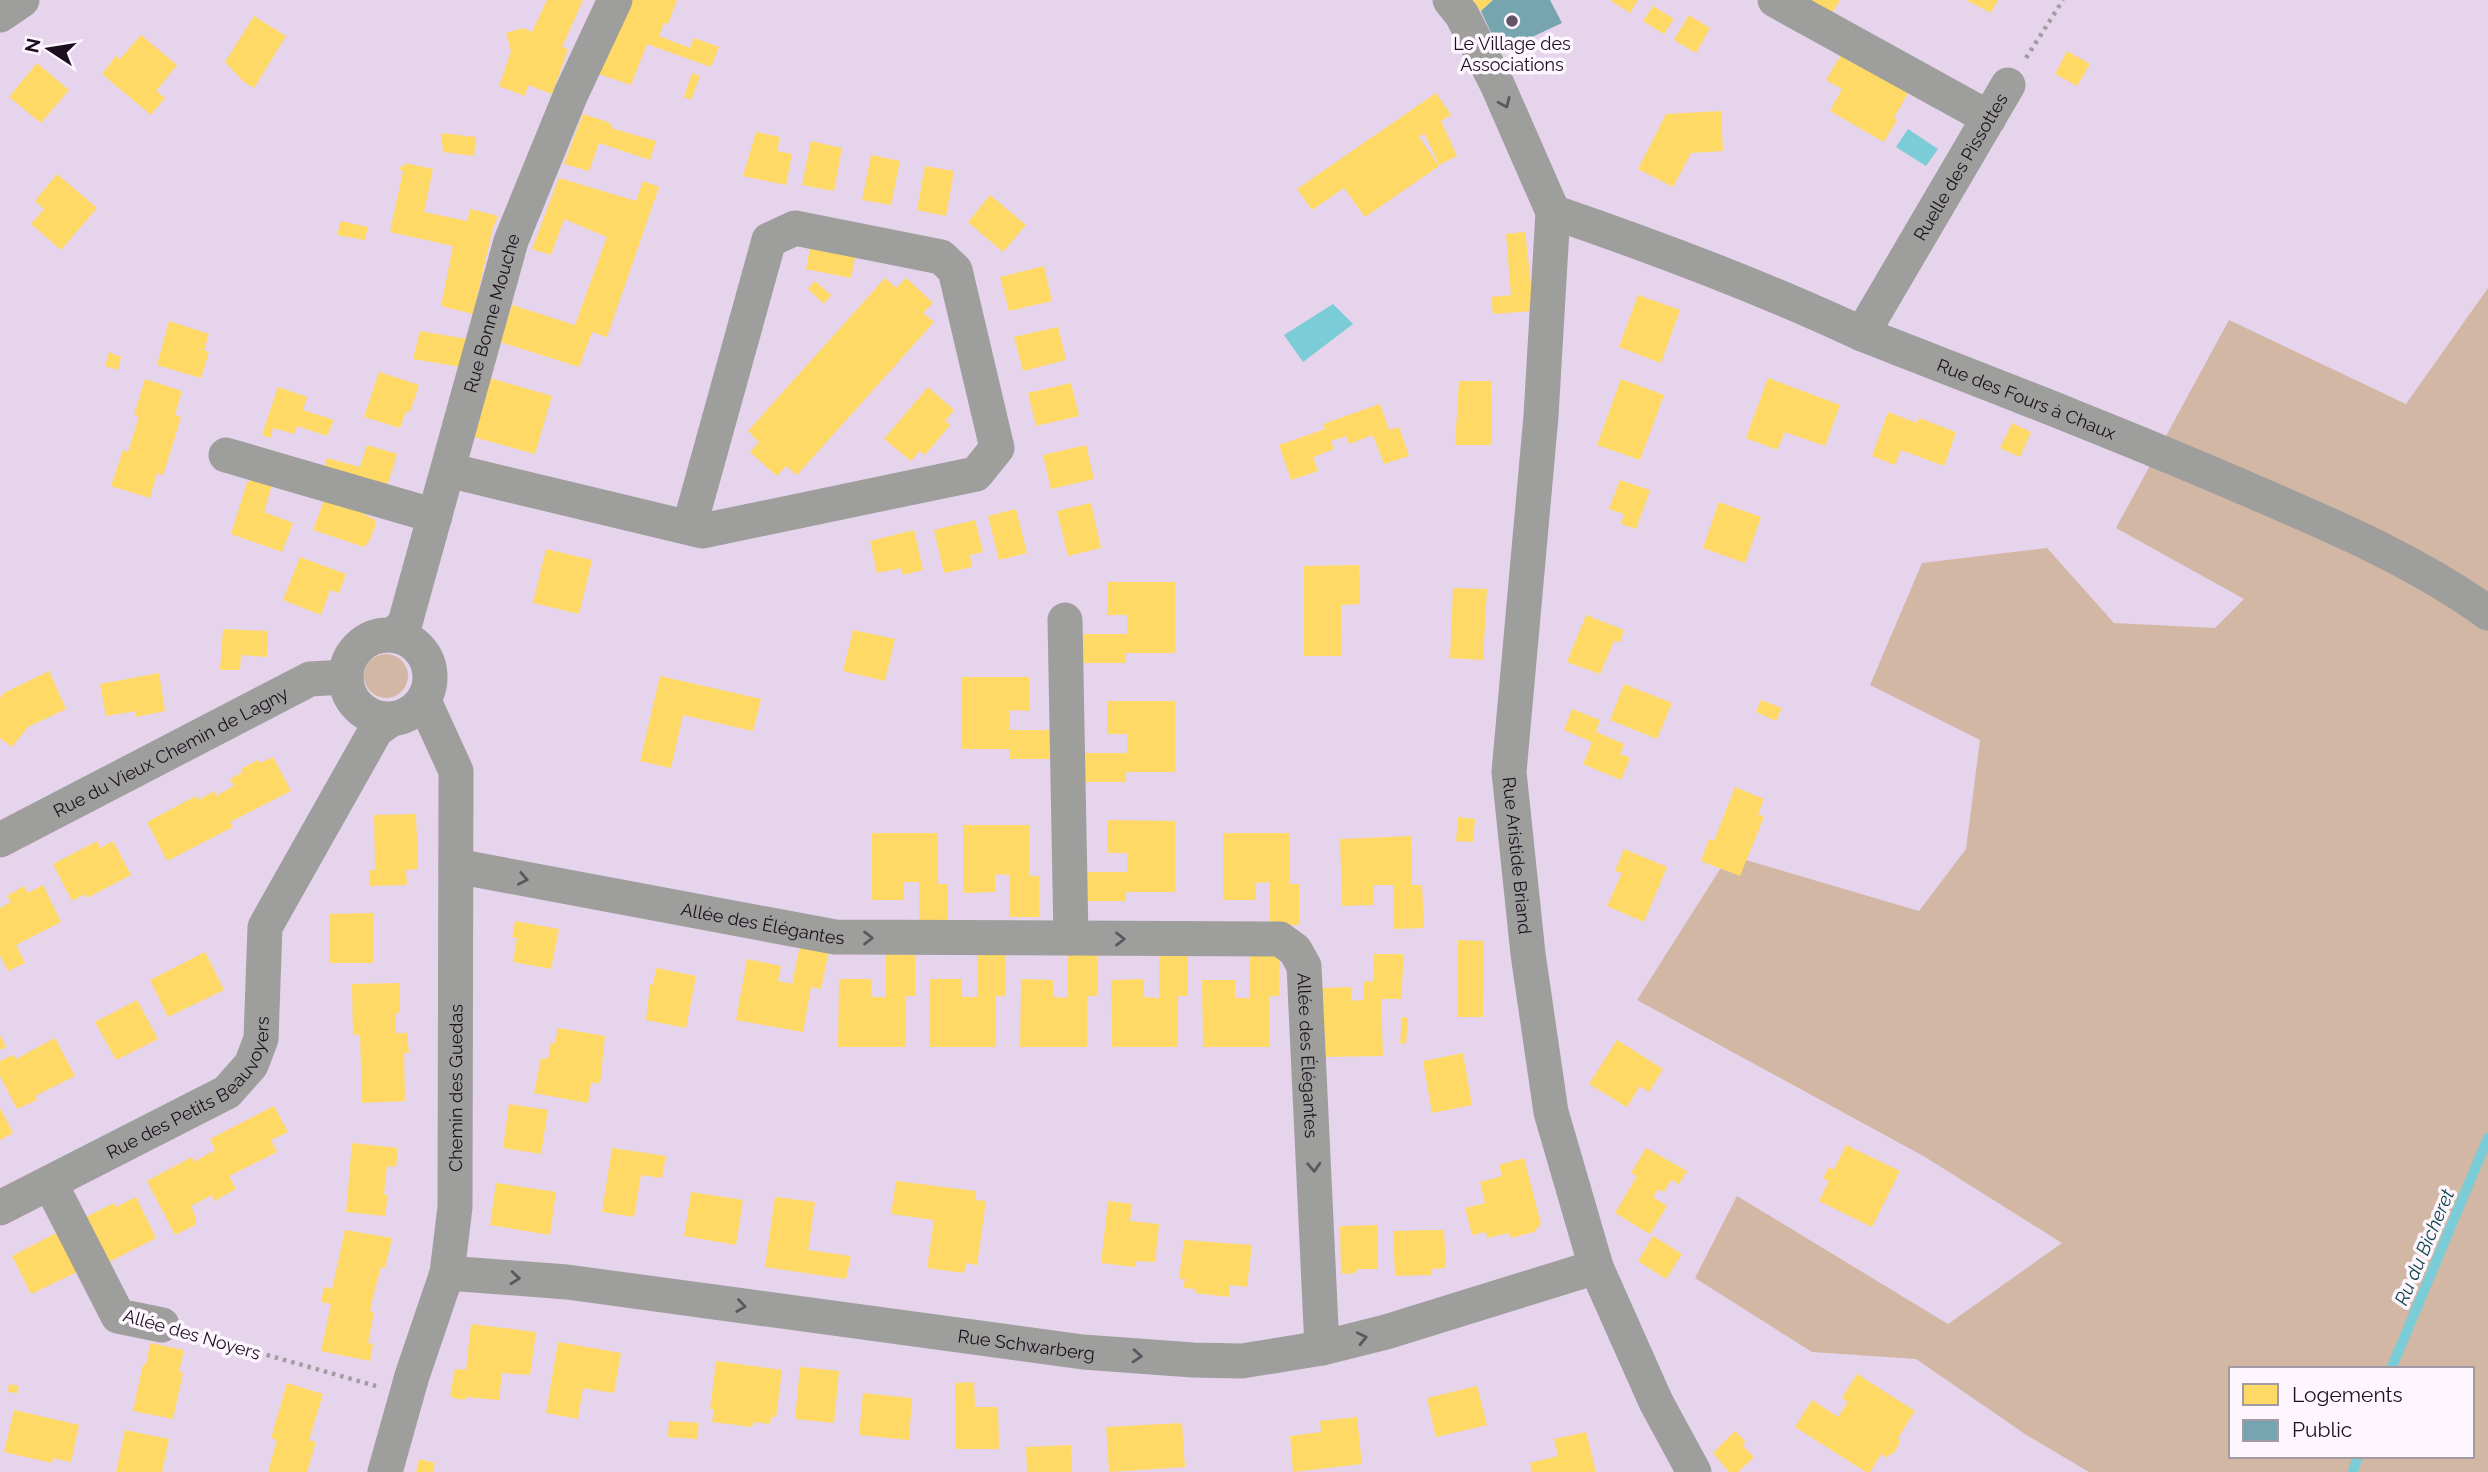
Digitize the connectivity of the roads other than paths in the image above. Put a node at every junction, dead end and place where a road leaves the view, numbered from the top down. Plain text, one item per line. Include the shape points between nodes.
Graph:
1 (22, 0) edge
2 (615, 0) edge
3 (1450, 0) edge
4 (1775, 0) edge
5 (0, 15) edge
6 (2008, 85) road end
7 (1989, 118) junction
8 (1553, 212) junction
9 (1862, 334) junction
10 (226, 455) dead end
11 (448, 470) junction
12 (435, 516) junction
13 (689, 528) junction
14 (2488, 613) edge
15 (1065, 620) dead end
16 (394, 635) junction
17 (346, 677) junction
18 (424, 701) junction
19 (390, 720) junction
20 (0, 840) edge
21 (456, 866) junction
22 (1071, 939) junction
23 (50, 1183) junction
24 (0, 1209) edge
25 (1597, 1267) junction
26 (447, 1273) junction
27 (162, 1325) road end
28 (1322, 1348) junction
29 (385, 1472) edge
30 (1694, 1472) edge

1 - 5 street
2 - 11 street, Rue Bonne Mouche via 571,94 512,242
3 -> 8 street via 1497,85
4 - 7 street
6 - 7 street, Ruelle des Pissottes
7 - 9 street, Ruelle des Pissottes
8 - 9 street, Rue des Fours à Chaux via 1629,238
8 - 25 street, Rue Aristide Briand via 1541,416 1509,772 1551,1112
9 - 14 street, Rue des Fours à Chaux via 2144,444 2340,530 2455,589
10 - 12 street
11 - 12 street, Rue Bonne Mouche
11 - 13 street
12 - 16 street, Rue Bonne Mouche via 405,623
13 - 13 street via 702,531 976,474 997,448 955,270 941,257 795,228 769,240
15 - 22 street
16 - 17 street via 361,646 348,663
16 - 18 street via 419,648 427,660 430,674
17 - 19 street via 348,691 364,713
17 - 20 street, Rue du Vieux Chemin de Lagny via 310,679
18 - 19 street via 403,717
18 - 21 street, Chemin des Guedas via 456,771
19 - 23 street, Rue des Petits Beauvoyers via 376,730 265,927 261,1039 251,1065 227,1092
21 -> 22 street, Allée des Élégantes via 835,937
21 - 26 street, Chemin des Guedas via 455,1207
22 -> 28 street, Allée des Élégantes via 1280,939 1295,950 1304,966
23 - 24 street, Rue des Petits Beauvoyers
23 - 27 street, Allée des Noyers via 118,1316
28 -> 25 street, Rue Schwarberg
25 - 30 street, Rue Aristide Briand via 1656,1402
26 -> 28 street, Rue Schwarberg via 567,1282 1083,1352 1242,1361
26 - 29 street, Chemin des Guedas

